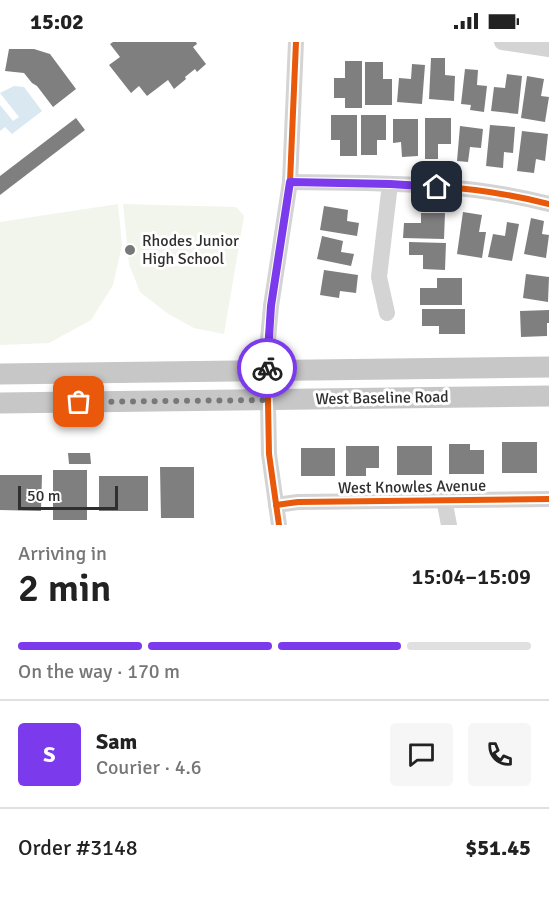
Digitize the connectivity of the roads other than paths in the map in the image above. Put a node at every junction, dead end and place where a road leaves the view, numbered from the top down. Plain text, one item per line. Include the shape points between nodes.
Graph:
1 (296, 42) edge
2 (502, 42) edge
3 (549, 49) edge
4 (290, 182) junction
5 (390, 184) junction
6 (549, 204) edge
7 (387, 313) dead end
8 (549, 367) edge
9 (267, 370) junction
10 (0, 374) edge
11 (549, 396) edge
12 (267, 400) junction
13 (0, 403) edge
14 (444, 499) junction
15 (549, 499) edge
16 (276, 505) junction
17 (279, 525) edge
18 (449, 525) edge

1 - 4 street
2 - 3 street
4 - 5 street
4 - 9 street via 271,306
5 - 6 street via 461,188
5 - 7 street via 379,277
8 - 9 main road, West Baseline Road
9 - 10 main road, West Baseline Road
9 - 12 street
11 - 12 main road, West Baseline Road
12 - 13 main road, West Baseline Road
12 - 16 street
14 - 15 street, West Knowles Avenue
14 - 16 street, West Knowles Avenue
14 - 18 street
16 - 17 street

